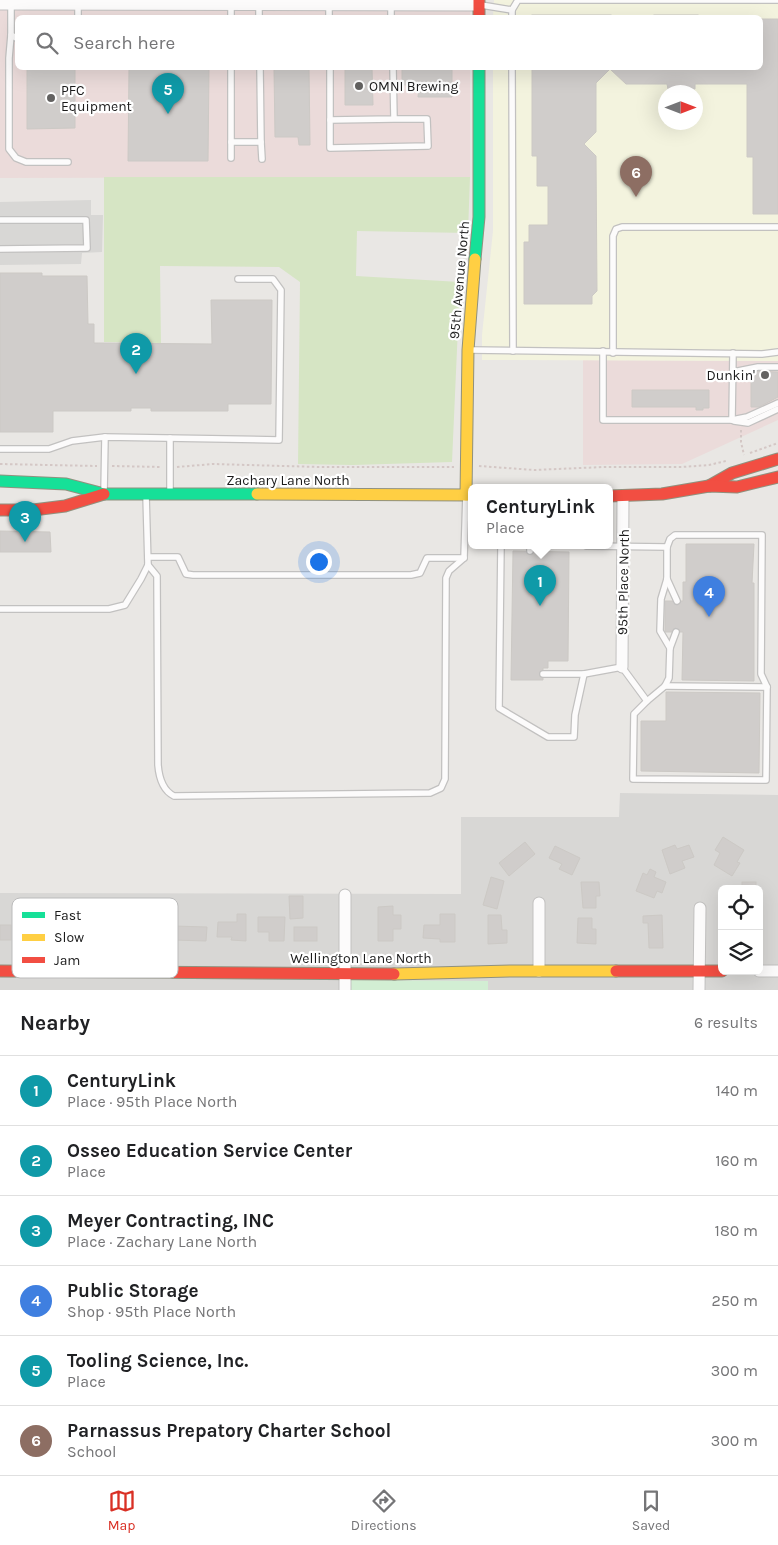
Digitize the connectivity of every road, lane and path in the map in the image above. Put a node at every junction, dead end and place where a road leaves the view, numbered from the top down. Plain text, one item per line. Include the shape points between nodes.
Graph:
1 (778, 0) edge
2 (245, 2) edge
3 (309, 2) edge
4 (329, 2) edge
5 (453, 2) edge
6 (479, 2) edge
7 (38, 3) edge
8 (157, 3) edge
9 (6, 4) edge
10 (259, 4) junction
11 (391, 4) junction
12 (78, 5) junction
13 (231, 5) junction
14 (512, 10) junction
15 (78, 15) edge
16 (231, 15) edge
17 (259, 15) edge
18 (329, 15) edge
19 (391, 15) edge
20 (479, 15) edge
21 (512, 15) edge
22 (12, 35) junction
23 (15, 37) edge
24 (231, 70) edge
25 (260, 70) edge
26 (330, 70) edge
27 (393, 70) edge
28 (479, 70) edge
29 (512, 70) edge
30 (394, 118) junction
31 (330, 120) junction
32 (231, 142) junction
33 (261, 142) junction
34 (231, 158) dead end
35 (262, 159) dead end
36 (68, 162) dead end
37 (0, 220) edge
38 (778, 227) edge
39 (0, 249) edge
40 (238, 279) dead end
41 (468, 350) junction
42 (513, 350) junction
43 (603, 351) junction
44 (778, 352) edge
45 (613, 353) junction
46 (733, 354) junction
47 (778, 367) edge
48 (733, 372) junction
49 (778, 403) edge
50 (778, 409) edge
51 (732, 420) junction
52 (105, 437) junction
53 (170, 438) junction
54 (778, 443) edge
55 (0, 449) edge
56 (739, 457) dead end
57 (778, 459) edge
58 (726, 461) dead end
59 (0, 464) edge
60 (94, 466) dead end
61 (114, 466) dead end
62 (475, 466) dead end
63 (163, 467) dead end
64 (179, 467) dead end
65 (456, 467) dead end
66 (778, 477) edge
67 (0, 481) edge
68 (709, 486) junction
69 (104, 494) junction
70 (146, 495) junction
71 (170, 495) junction
72 (468, 495) edge
73 (613, 496) edge
74 (623, 496) junction
75 (0, 510) edge
76 (613, 547) edge
77 (624, 547) junction
78 (667, 547) junction
79 (501, 549) edge
80 (148, 557) junction
81 (464, 558) junction
82 (148, 565) junction
83 (667, 579) junction
84 (677, 601) dead end
85 (0, 609) edge
86 (676, 632) dead end
87 (670, 648) junction
88 (622, 667) junction
89 (543, 674) dead end
90 (584, 674) junction
91 (666, 686) junction
92 (767, 687) junction
93 (647, 701) junction
94 (345, 895) dead end
95 (539, 903) dead end
96 (700, 908) dead end
97 (539, 971) junction
98 (699, 971) junction
99 (718, 971) edge
100 (763, 971) edge
101 (778, 971) edge
102 (178, 972) edge
103 (345, 973) junction
104 (345, 990) edge
105 (699, 990) edge

1 - 14 lane via 518,0
2 - 10 street
2 - 13 street
3 - 4 street
3 - 10 street
4 - 11 street
4 - 18 lane
5 - 6 street
5 - 11 street
6 - 14 lane
6 - 20 street
7 - 9 street
7 - 12 street
8 - 12 street
8 - 13 street
9 - 22 lane
10 - 17 lane
11 - 19 lane
12 - 15 lane
13 - 16 lane
14 - 21 lane
22 - 23 lane
22 - 36 lane via 9,149 16,158 26,162
24 - 32 lane
25 - 33 lane
26 - 31 lane
27 - 30 lane
28 - 41 street, 95th Avenue North via 479,217
29 - 42 lane
30 - 31 lane
30 - 31 lane via 427,119 428,146 330,148
32 - 33 lane
32 - 34 lane
33 - 35 lane
37 - 39 lane via 86,220 87,248
38 - 45 lane via 616,229 613,236
40 - 53 lane via 273,279 280,290 279,440
41 - 42 lane
41 - 72 street, 95th Avenue North
42 - 43 lane
43 - 45 lane
43 - 51 lane via 603,420
44 - 46 lane
45 - 46 lane
46 - 48 lane
47 - 48 lane
48 - 51 lane
49 - 51 lane
50 - 51 lane via 748,423
52 - 53 lane
52 - 55 lane via 72,441 50,449
52 - 69 lane
53 - 71 lane
54 - 56 path
57 - 68 street via 732,473
58 - 62 path via 682,467 534,470
59 - 60 path
61 - 63 path
64 - 65 path via 213,464
66 - 68 street via 736,487
67 - 69 street, Zachary Lane North via 66,484
68 - 74 street via 662,494
69 - 70 street, Zachary Lane North
69 - 75 street, Zachary Lane North via 65,506
70 - 71 street, Zachary Lane North
70 - 80 lane
71 - 72 street, Zachary Lane North
72 - 81 lane
73 - 74 street
74 - 77 street, 95th Place North
76 - 77 lane
77 - 78 lane
77 - 88 street, 95th Place North
78 - 83 lane
78 - 92 lane via 675,535 762,536 761,674
79 - 90 lane via 499,708 548,737 574,737 574,715
80 - 81 lane via 178,557 186,574 194,575 411,575 420,573 427,558
80 - 82 lane
81 - 82 lane via 446,578 445,779 441,788 430,793 184,796 168,793 159,778 158,765 158,576
82 - 85 lane via 125,605 109,610
83 - 84 lane
83 - 87 lane via 661,599 660,631
86 - 87 lane
87 - 91 lane
88 - 90 lane
88 - 93 lane
89 - 90 lane
91 - 92 lane
91 - 93 lane
92 - 93 lane via 766,780 633,779 634,714
94 - 103 street
95 - 97 street
96 - 98 street
97 - 98 street, Wellington Lane North
97 - 103 street, Wellington Lane North
98 - 99 street, Wellington Lane North
98 - 105 street
100 - 101 street
102 - 103 street, Wellington Lane North
103 - 104 street

